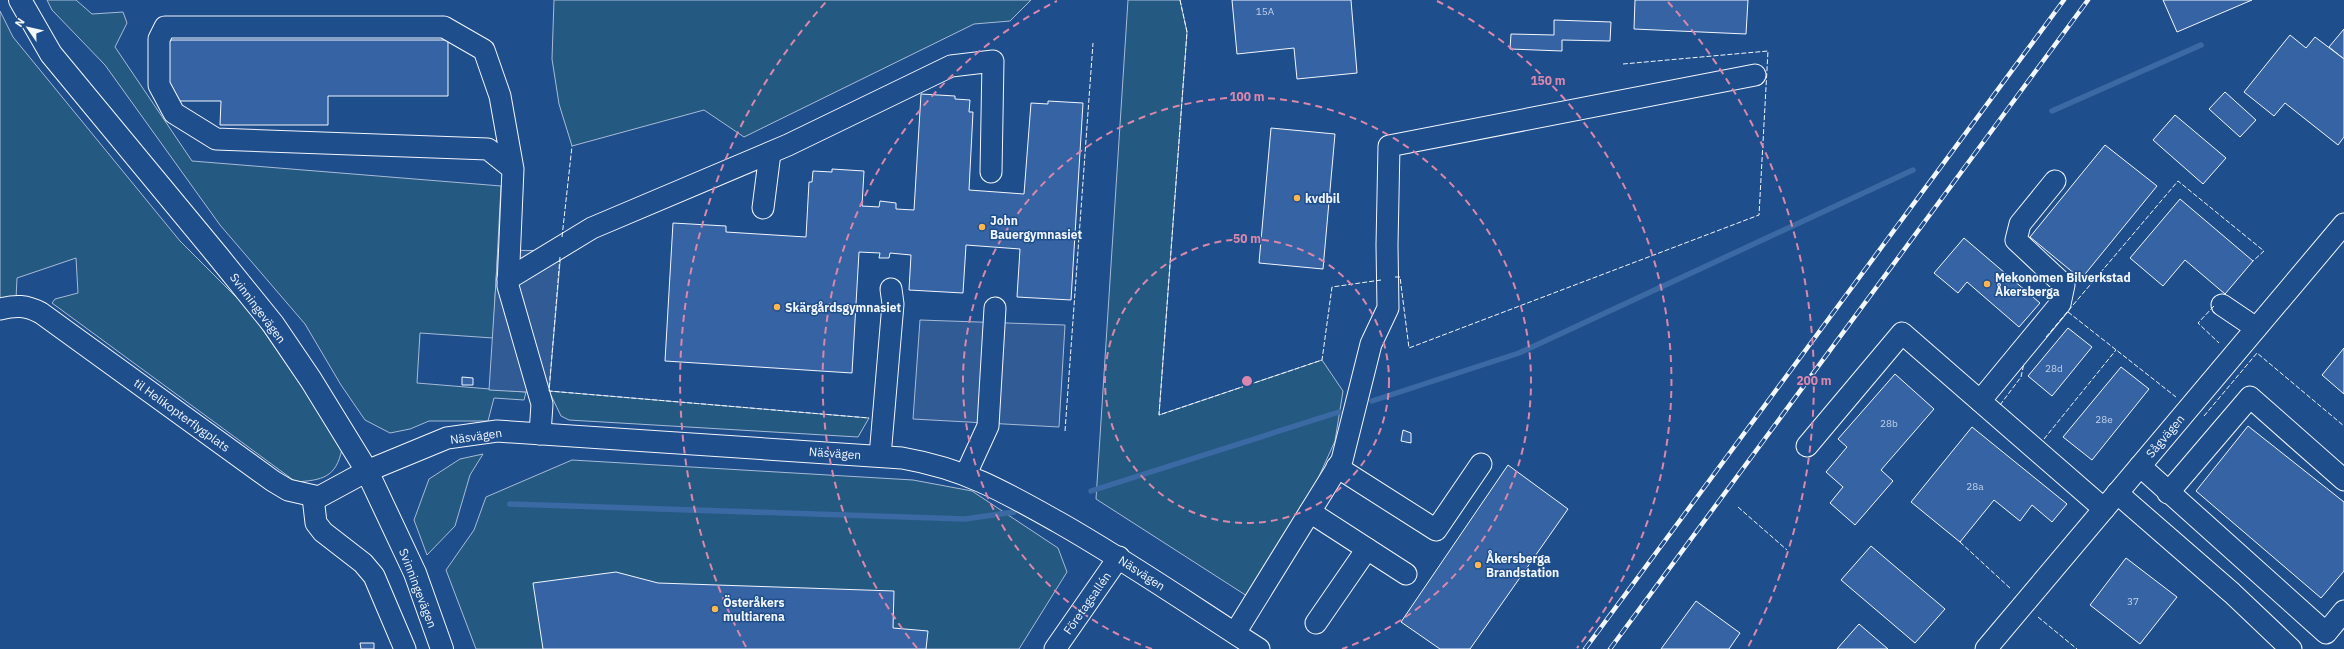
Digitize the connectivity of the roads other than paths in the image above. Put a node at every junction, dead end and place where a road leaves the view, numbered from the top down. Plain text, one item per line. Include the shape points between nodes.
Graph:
1 (20, 0) edge
2 (1755, 75) dead end
3 (770, 153) junction
4 (513, 169) junction
5 (991, 172) dead end
6 (2056, 181) dead end
7 (763, 208) dead end
8 (2344, 224) edge
9 (508, 279) junction
10 (891, 289) dead end
11 (2222, 305) dead end
12 (995, 308) dead end
13 (0, 309) edge
14 (2256, 328) junction
15 (1980, 401) junction
16 (540, 434) junction
17 (1807, 446) dead end
18 (880, 456) junction
19 (1481, 464) dead end
20 (2140, 466) junction
21 (1337, 467) junction
22 (367, 470) junction
23 (966, 474) junction
24 (2344, 480) edge
25 (2168, 493) junction
26 (313, 496) junction
27 (2110, 501) junction
28 (1310, 512) junction
29 (1367, 549) junction
30 (1119, 557) junction
31 (1406, 574) dead end
32 (2344, 610) edge
33 (1316, 623) dead end
34 (1234, 634) junction
35 (1056, 648) edge
36 (405, 649) edge
37 (442, 649) edge
38 (1259, 649) edge
39 (1986, 649) edge
40 (2291, 649) edge

1 - 22 main road, Svinningevägen via 51,54 172,198 273,324
2 - 21 street via 1389,146 1388,308 1371,344 1342,460
3 - 5 street via 951,66 993,61
3 - 7 street
3 - 9 street via 592,228
4 - 4 street via 500,96 484,50 444,27 165,27 159,39 158,85 174,113 216,139 488,149
4 - 9 street
6 - 15 street via 2020,224 2016,240 2064,285 2060,304
8 - 14 street, Sågvägen
9 - 16 street via 542,404
10 - 18 street via 893,304
11 - 14 street
12 - 23 street via 988,426
13 - 26 street, til Helikopterflygplats via 17,305 30,307 41,313 273,482 288,490
14 - 20 street, Sågvägen
15 - 17 street via 1902,333
15 - 27 street
16 - 18 street, Näsvägen
16 - 22 street, Näsvägen via 497,431 447,438
18 - 23 street, Näsvägen via 930,463
19 - 21 street via 1436,530
20 - 25 street
20 - 27 street, Sågvägen
21 - 28 street
22 - 26 street via 319,497
22 - 37 main road, Svinningevägen via 415,573
23 - 30 street, Näsvägen via 994,486
24 - 25 street via 2250,397
25 - 32 street via 2326,633
26 - 36 street via 316,523 323,532 363,563 374,576
27 - 39 street, Sågvägen
27 - 40 street via 2232,593
28 - 29 street
28 - 34 street
29 - 31 street
29 - 33 street
30 - 34 street, Näsvägen
30 - 35 street, Företagsallén
34 - 38 street, Näsvägen

